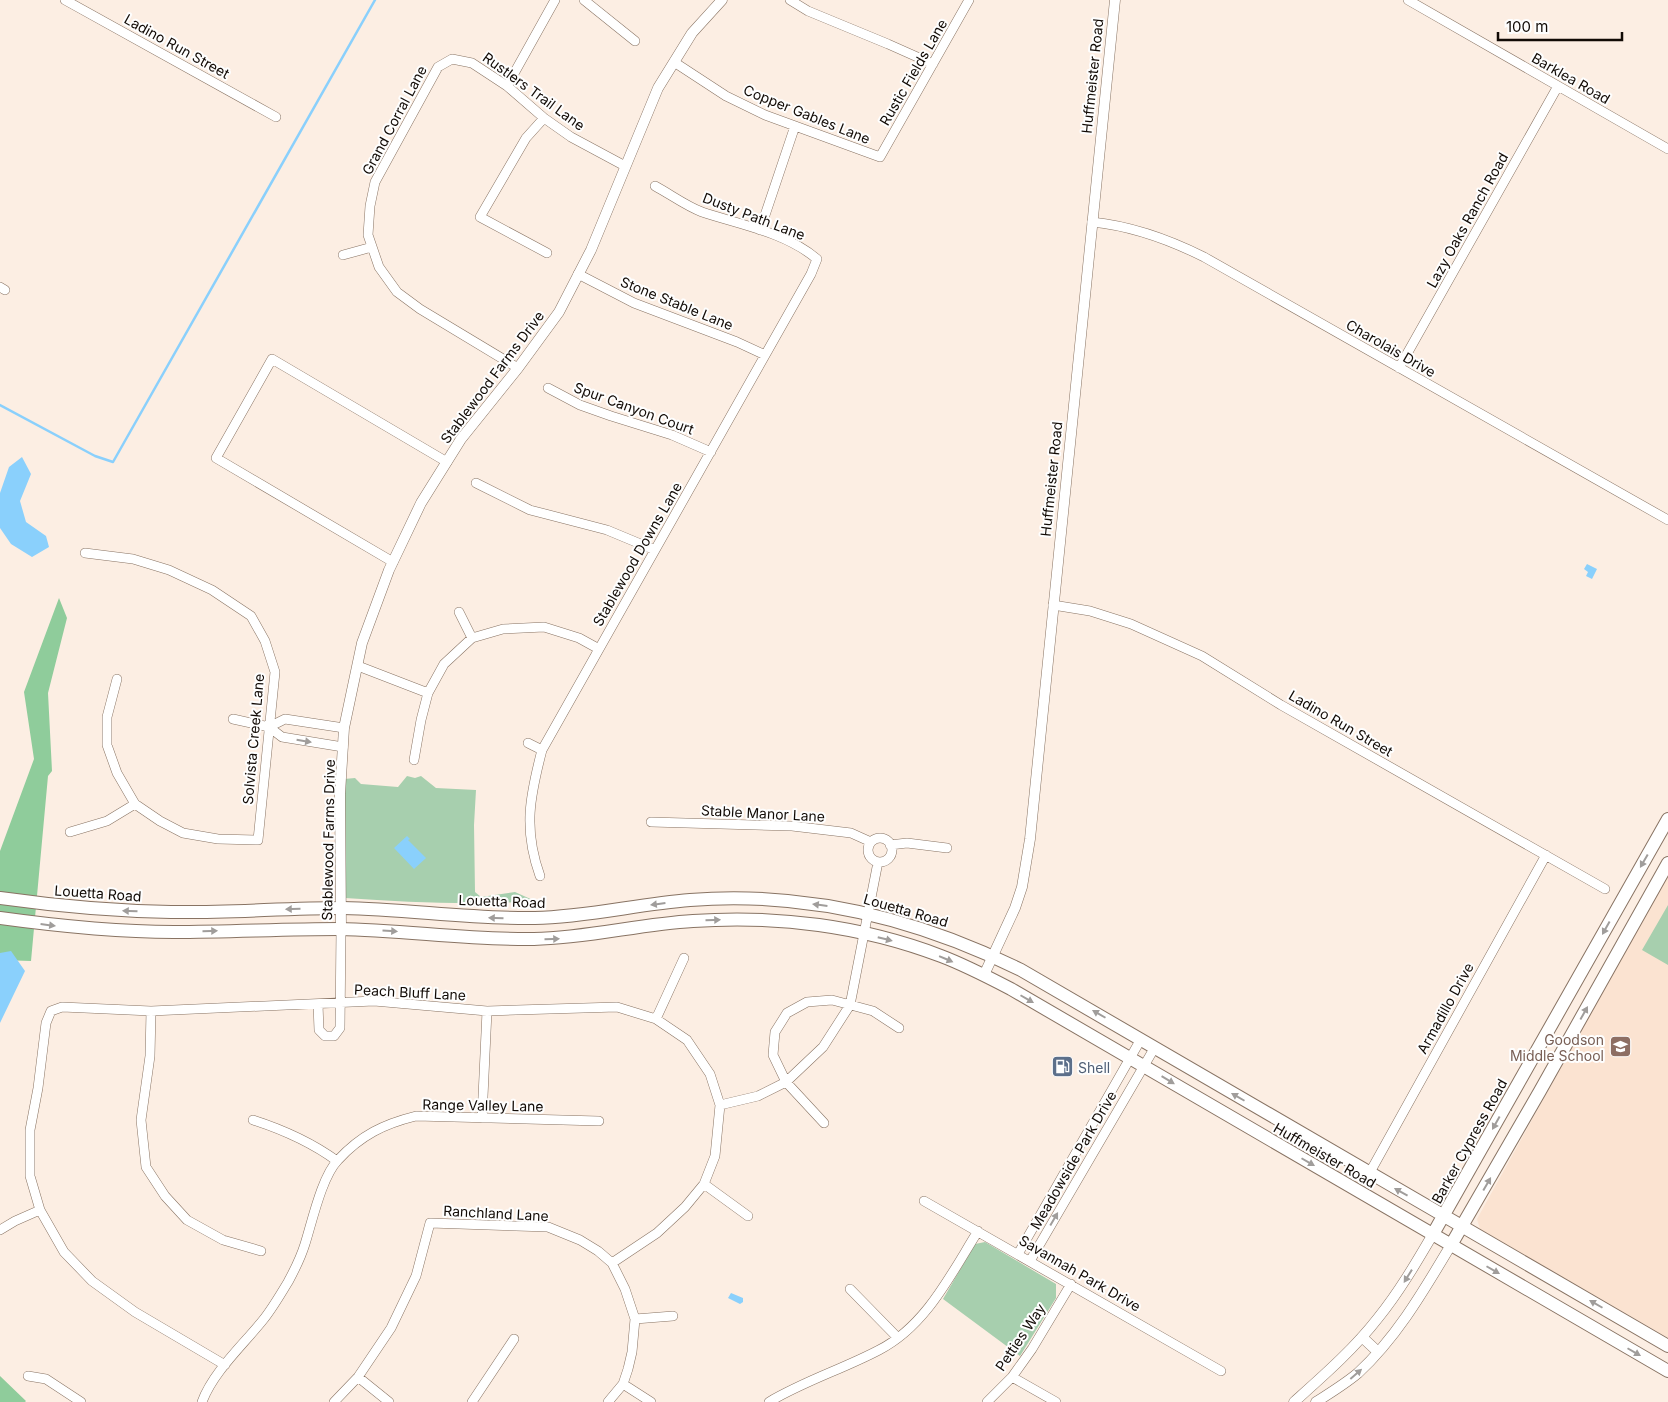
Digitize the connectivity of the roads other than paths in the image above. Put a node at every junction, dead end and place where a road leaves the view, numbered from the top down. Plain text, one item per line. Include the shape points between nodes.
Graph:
1 (65, 0) edge
2 (555, 0) edge
3 (584, 0) edge
4 (722, 0) edge
5 (790, 0) edge
6 (969, 0) edge
7 (1115, 0) edge
8 (1408, 0) edge
9 (635, 41) dead end
10 (452, 59) joint
11 (674, 62) junction
12 (933, 64) junction
13 (507, 86) junction
14 (1558, 86) junction
15 (276, 117) dead end
16 (544, 118) junction
17 (795, 126) junction
18 (1668, 149) edge
19 (880, 157) joint
20 (625, 166) junction
21 (654, 186) dead end
22 (1092, 222) junction
23 (760, 230) junction
24 (372, 247) junction
25 (547, 253) dead end
26 (343, 255) dead end
27 (816, 259) joint
28 (578, 274) junction
29 (765, 356) junction
30 (518, 368) junction
31 (1399, 368) junction
32 (548, 388) dead end
33 (711, 452) junction
34 (447, 462) junction
35 (476, 483) dead end
36 (1668, 520) edge
37 (655, 550) junction
38 (85, 553) dead end
39 (393, 562) junction
40 (1053, 605) junction
41 (458, 612) dead end
42 (472, 638) junction
43 (599, 649) junction
44 (358, 666) junction
45 (117, 679) dead end
46 (428, 693) junction
47 (233, 719) dead end
48 (269, 727) junction
49 (344, 728) junction
50 (528, 743) dead end
51 (343, 747) junction
52 (542, 750) junction
53 (414, 760) dead end
54 (135, 804) junction
55 (1668, 819) edge
56 (651, 822) dead end
57 (70, 832) dead end
58 (871, 842) junction
59 (890, 845) junction
60 (947, 848) dead end
61 (1546, 856) junction
62 (878, 862) junction
63 (1668, 863) edge
64 (540, 876) dead end
65 (1605, 889) dead end
66 (0, 898) edge
67 (689, 900) junction
68 (341, 908) junction
69 (868, 914) junction
70 (0, 918) edge
71 (516, 918) junction
72 (691, 921) junction
73 (341, 929) junction
74 (864, 934) junction
75 (516, 940) junction
76 (1595, 948) junction
77 (994, 956) junction
78 (684, 958) dead end
79 (1614, 959) junction
80 (984, 975) junction
81 (342, 1002) junction
82 (318, 1004) junction
83 (850, 1005) junction
84 (151, 1011) junction
85 (488, 1011) junction
86 (656, 1019) junction
87 (899, 1028) dead end
88 (1141, 1039) junction
89 (1155, 1047) junction
90 (1130, 1057) junction
91 (1144, 1065) junction
92 (1520, 1080) junction
93 (786, 1082) junction
94 (1540, 1091) junction
95 (720, 1105) junction
96 (482, 1118) junction
97 (254, 1120) dead end
98 (599, 1122) dead end
99 (824, 1123) dead end
100 (1076, 1154) junction
101 (1088, 1160) junction
102 (336, 1161) junction
103 (1369, 1174) junction
104 (704, 1184) junction
105 (924, 1201) dead end
106 (40, 1210) junction
107 (1444, 1215) junction
108 (748, 1216) dead end
109 (1462, 1227) junction
110 (0, 1230) edge
111 (978, 1231) junction
112 (1433, 1234) junction
113 (1451, 1245) junction
114 (261, 1251) dead end
115 (1018, 1254) junction
116 (1030, 1261) junction
117 (612, 1263) junction
118 (1071, 1284) junction
119 (850, 1289) dead end
120 (673, 1316) dead end
121 (635, 1319) junction
122 (898, 1337) junction
123 (1362, 1337) junction
124 (514, 1339) dead end
125 (1668, 1346) edge
126 (1378, 1352) junction
127 (225, 1366) junction
128 (1221, 1371) dead end
129 (1668, 1372) edge
130 (28, 1376) dead end
131 (358, 1377) junction
132 (1012, 1377) junction
133 (623, 1384) junction
134 (80, 1402) edge
135 (202, 1402) edge
136 (334, 1402) edge
137 (389, 1402) edge
138 (472, 1402) edge
139 (608, 1402) edge
140 (651, 1402) edge
141 (769, 1402) edge
142 (987, 1402) edge
143 (1056, 1402) edge
144 (1294, 1402) edge
145 (1316, 1402) edge

1 - 15 street, Ladino Run Street
2 - 13 street
3 - 9 street
4 - 11 street, Stablewood Farms Drive via 692,33
5 - 12 street via 808,12
6 - 12 street, Rustic Fields Lane
7 - 22 street, Huffmeister Road
8 - 14 street, Barklea Road
10 - 13 street, Rustlers Trail Lane via 472,63
10 - 24 street, Grand Corral Lane via 438,67 374,182 368,235
11 - 17 street, Copper Gables Lane via 726,96
11 - 20 street, Stablewood Farms Drive via 658,88
12 - 19 street, Rustic Fields Lane
13 - 16 street, Rustlers Trail Lane
14 - 18 street, Barklea Road
14 - 31 street, Lazy Oaks Ranch Road
16 - 20 street, Rustlers Trail Lane via 571,137
16 - 25 street via 526,138 480,217
17 - 19 street, Copper Gables Lane
17 - 23 street
20 - 28 street, Stablewood Farms Drive
21 - 23 street, Dusty Path Lane via 700,211
22 - 31 street, Charolais Drive via 1150,233 1185,247
22 - 40 street, Huffmeister Road
23 - 27 street, Dusty Path Lane via 803,248
24 - 26 street
24 - 30 street, Grand Corral Lane via 379,266 397,292
27 - 29 street, Stablewood Downs Lane via 811,274
28 - 29 street, Stone Stable Lane via 634,303
28 - 30 street, Stablewood Farms Drive via 559,312
29 - 33 street, Stablewood Downs Lane
30 - 34 street, Stablewood Farms Drive via 461,439
31 - 36 street, Charolais Drive
32 - 33 street, Spur Canyon Court via 588,408 672,435
33 - 37 street, Stablewood Downs Lane
34 - 39 street, Stablewood Farms Drive via 421,503
34 - 39 street via 272,359 216,458
35 - 37 street via 530,510 606,530
37 - 43 street, Stablewood Downs Lane
38 - 48 street, Solvista Creek Lane via 133,559 168,570 212,590 250,616 265,641 275,672
39 - 44 street, Stablewood Farms Drive via 362,643
40 - 61 street, Ladino Run Street via 1090,611 1131,624 1202,656 1281,705
40 - 77 street, Huffmeister Road via 1026,869 1015,908
41 - 42 street
42 - 43 street via 503,629 544,627 579,638
42 - 46 street via 444,664
43 - 52 street, Stablewood Downs Lane
44 - 46 street
44 - 49 street, Stablewood Farms Drive
45 - 54 street via 107,717 107,745 117,773
46 - 53 street
47 - 48 street
48 - 49 street via 285,719
48 -> 51 street via 282,737
48 - 54 street, Solvista Creek Lane via 258,840 218,839 183,833
49 - 51 street, Stablewood Farms Drive
50 - 52 street
51 - 68 street, Stablewood Farms Drive
52 - 64 street, Stablewood Downs Lane via 530,796 529,823
54 - 57 street via 107,821
55 -> 76 main road, Barker Cypress Road
56 - 58 street, Stable Manor Lane via 792,826 851,833
58 - 59 street via 882,838
58 - 62 street via 868,853
59 - 60 street via 907,843
59 - 62 street via 890,856
61 - 65 street, Ladino Run Street
61 - 103 street, Armadillo Drive
62 - 69 street
63 - 79 main road
68 -> 66 main road, Louetta Road via 172,912 50,905
69 -> 67 main road, Louetta Road via 783,901 738,898
67 -> 71 main road, Louetta Road via 557,918
67 - 72 main road
71 -> 68 main road, Louetta Road
68 - 73 street, Stablewood Farms Drive
69 - 74 street
69 - 77 main road, Louetta Road via 948,937
70 -> 73 main road via 50,925 172,932
71 - 75 main road
72 -> 74 main road via 782,921
75 -> 72 main road via 558,939
73 -> 75 main road
73 - 81 street, Stablewood Farms Drive
74 -> 80 main road via 902,943
74 - 83 street
76 - 79 main road
76 - 92 main road, Barker Cypress Road
77 - 80 street, Huffmeister Road
88 -> 77 main road, Huffmeister Road
78 - 86 street
94 -> 79 main road
80 -> 90 main road, Huffmeister Road
81 - 82 street, Peach Bluff Lane
81 - 82 street, Stablewood Farms Drive via 340,1028 334,1036 325,1036 319,1030
81 - 85 street, Peach Bluff Lane via 374,1001
82 - 84 street, Peach Bluff Lane
83 - 87 street via 873,1011
83 - 93 street via 823,1047
83 - 93 street via 832,1000 807,1002 787,1013 775,1032 773,1055
84 - 106 street, Peach Bluff Lane via 62,1006 51,1011 46,1023 30,1130 30,1176
84 - 114 street via 150,1056 141,1120 146,1167 165,1196 187,1220 223,1240
85 - 86 street, Peach Bluff Lane via 618,1007
85 - 96 street
86 - 95 street, Peach Bluff Lane via 687,1040 710,1074
88 - 89 main road, Huffmeister Road
88 - 90 street, Meadowside Park Drive
89 - 91 street, Meadowside Park Drive
103 -> 89 main road, Huffmeister Road
90 - 91 main road, Huffmeister Road
90 - 100 street, Meadowside Park Drive
91 - 101 street, Meadowside Park Drive
91 -> 112 main road, Huffmeister Road
92 - 94 main road
92 -> 107 main road, Barker Cypress Road
93 - 95 street via 758,1096
93 - 99 street
109 -> 94 main road
95 - 104 street via 715,1156
96 - 98 street, Range Valley Lane
96 - 102 street, Range Valley Lane via 416,1116 392,1122 368,1133
97 - 102 street via 296,1136
100 - 101 street
100 - 115 street, Meadowside Park Drive
116 -> 101 street, Meadowside Park Drive
102 - 127 street via 324,1185 305,1246 288,1281 265,1318
107 -> 103 main road, Huffmeister Road
104 - 108 street
104 - 117 street via 657,1233
105 - 111 street, Savannah Park Drive
106 - 110 street
106 - 127 street via 64,1252 92,1281 135,1312
107 - 109 main road, Huffmeister Road
107 - 112 main road, Barker Cypress Road
109 - 113 main road
125 -> 109 main road, Huffmeister Road
111 - 115 street, Savannah Park Drive
111 - 122 street via 934,1302
112 - 113 main road, Huffmeister Road
112 -> 123 street, Barker Cypress Road via 1394,1297
113 - 126 street via 1406,1317
113 -> 129 main road, Huffmeister Road
115 - 116 street, Savannah Park Drive
116 - 118 street, Savannah Park Drive
117 - 121 street
117 - 131 street, Ranchland Lane via 580,1240 548,1227 430,1223 416,1276 391,1328
118 - 128 street, Savannah Park Drive
118 - 132 street, Petties Way
119 - 122 street
120 - 121 street
121 - 133 street via 632,1352
122 - 141 street via 881,1350 806,1382
123 - 126 street
123 - 144 street, Barker Cypress Road
124 - 138 street
145 -> 126 street via 1356,1374
127 - 135 street via 205,1392
130 - 134 street via 46,1379
131 - 136 street
131 - 137 street
132 - 142 street, Petties Way
132 - 143 street
133 - 139 street
133 - 140 street

